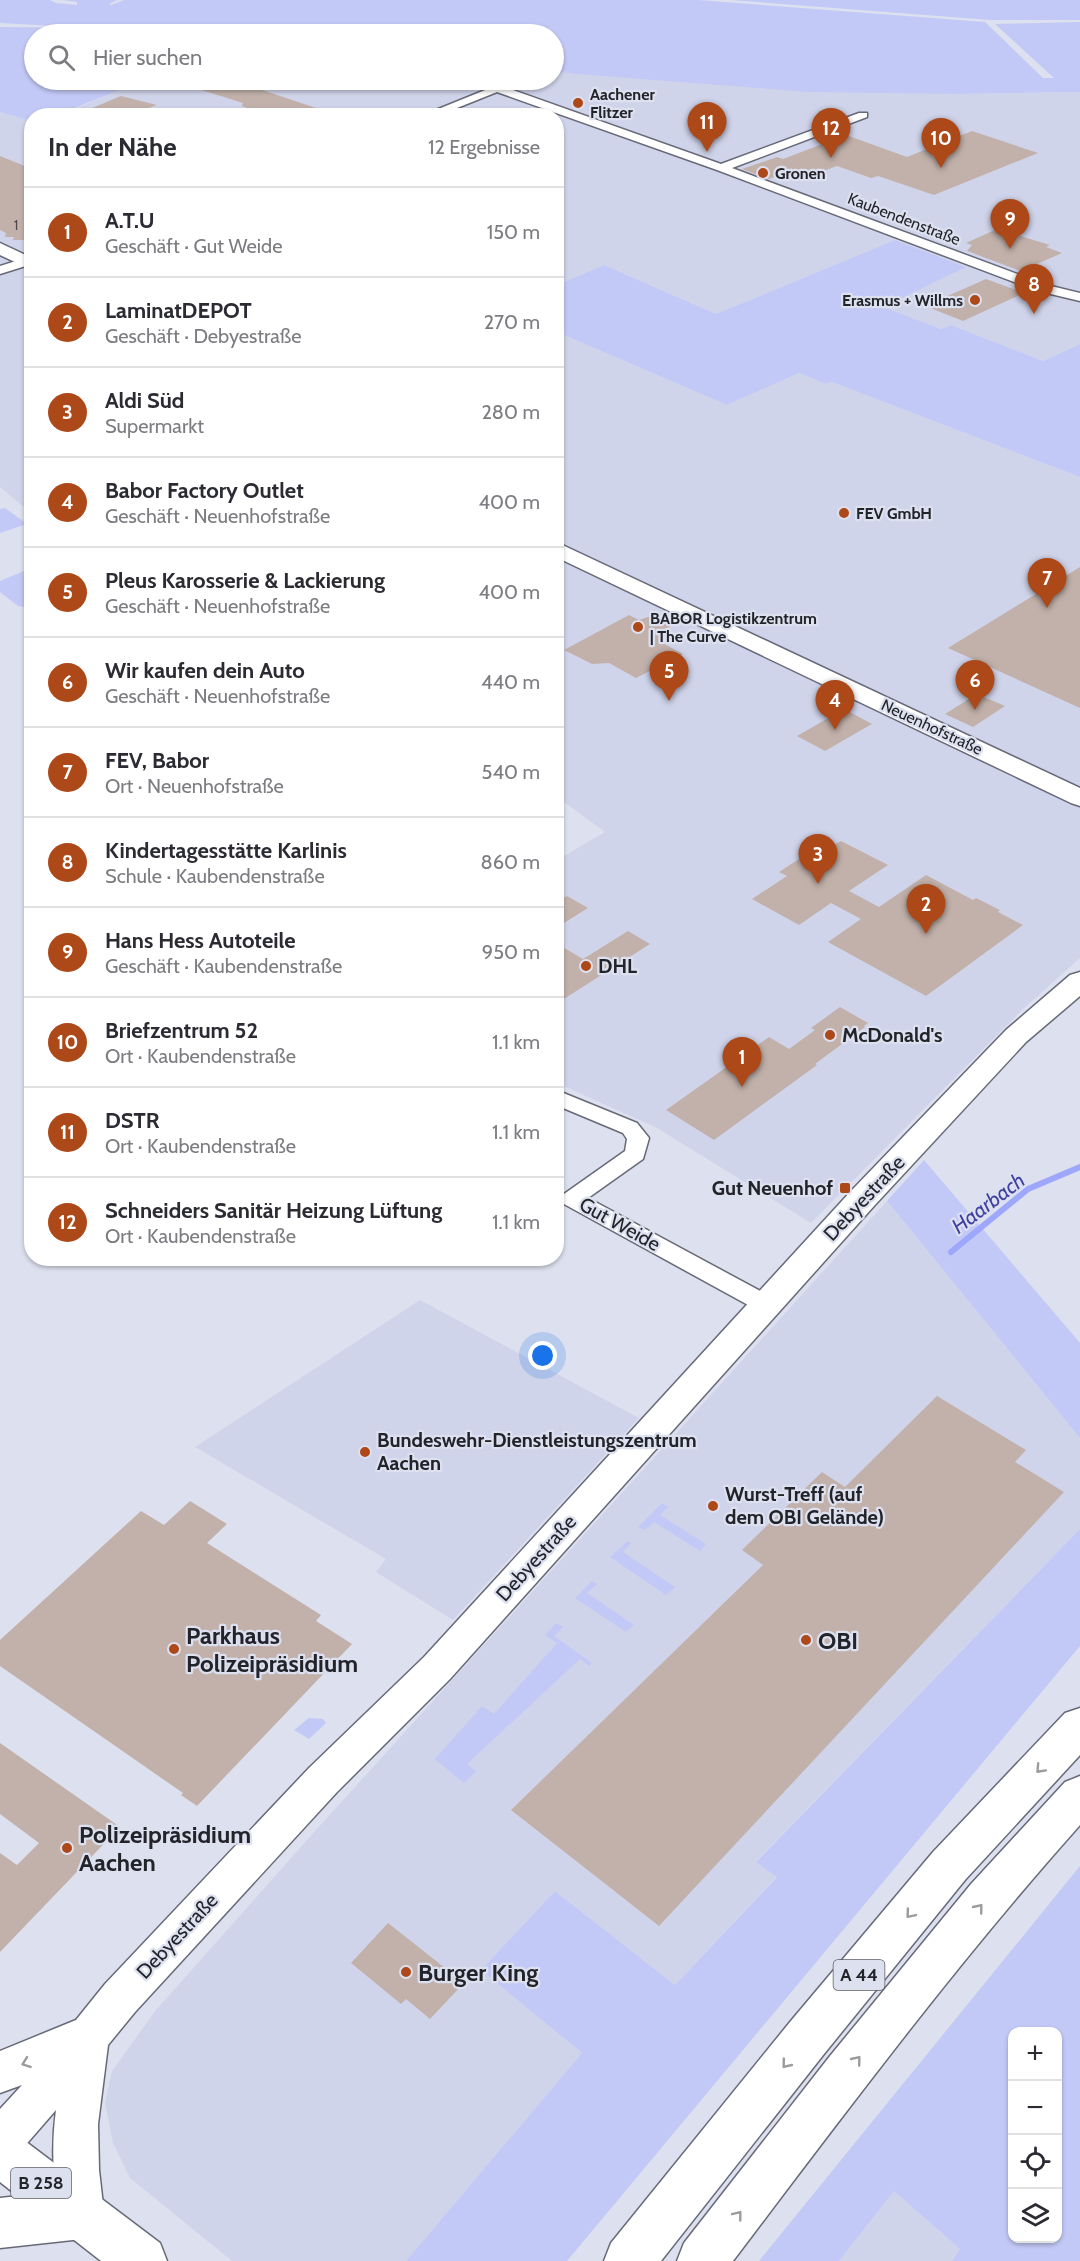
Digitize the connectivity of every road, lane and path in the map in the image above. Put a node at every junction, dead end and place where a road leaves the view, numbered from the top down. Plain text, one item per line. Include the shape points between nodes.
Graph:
1 (495, 90) edge
2 (501, 90) edge
3 (447, 108) edge
4 (552, 108) edge
5 (564, 112) edge
6 (863, 115) dead end
7 (721, 168) junction
8 (0, 248) edge
9 (24, 259) edge
10 (24, 264) edge
11 (0, 270) edge
12 (1080, 297) edge
13 (564, 552) edge
14 (1080, 798) edge
15 (1080, 981) edge
16 (564, 1100) edge
17 (767, 1305) junction
18 (1080, 1726) edge
19 (1080, 1795) edge
20 (89, 2035) junction
21 (0, 2072) edge
22 (0, 2141) edge
23 (0, 2152) edge
24 (82, 2214) junction
25 (0, 2223) edge
26 (142, 2261) edge
27 (629, 2261) edge
28 (702, 2261) edge

1 - 3 street
2 - 4 street, Kaubendenstraße
5 - 7 street, Kaubendenstraße
6 - 7 street
7 - 12 street, Kaubendenstraße via 1043,288
8 - 9 main road
10 - 11 street
13 - 14 main road, Neuenhofstraße
15 - 17 main road, Debyestraße via 1008,1044
16 - 17 street, Gut Weide via 630,1128 638,1138 635,1154 572,1199
17 - 20 main road, Debyestraße via 437,1668 323,1780
18 -> 27 main road, A 44 via 949,1866
28 -> 19 main road, A 44 via 987,1898
20 -> 21 main road
20 - 22 main road, Debyestraße
20 - 24 main road, B 258 via 76,2124
23 - 24 main road, B 258
24 - 25 main road
24 - 26 main road, B 258

